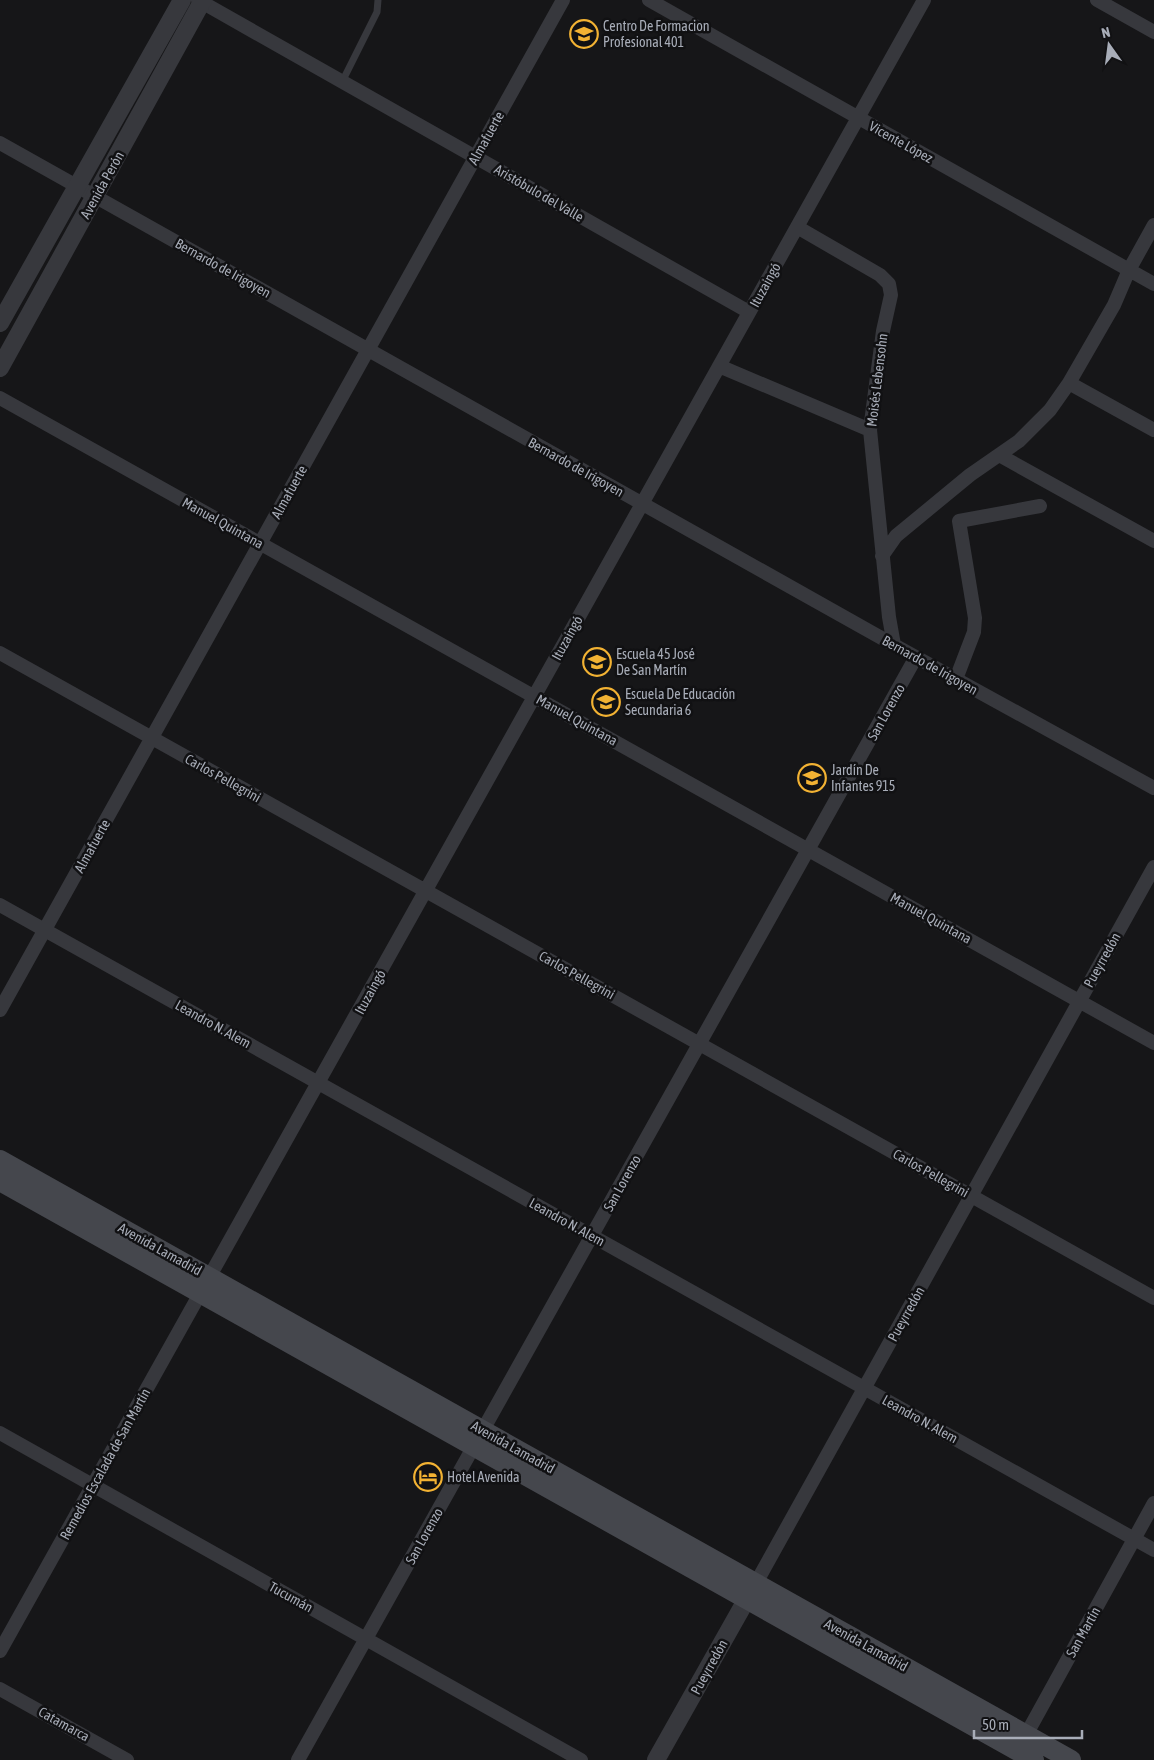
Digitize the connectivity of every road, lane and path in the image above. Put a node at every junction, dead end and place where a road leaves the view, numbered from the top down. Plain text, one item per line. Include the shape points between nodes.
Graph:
1 (182, 0) edge
2 (378, 0) edge
3 (563, 0) edge
4 (649, 0) edge
5 (924, 0) edge
6 (1097, 0) edge
7 (201, 1) edge
8 (1154, 32) edge
9 (342, 82) junction
10 (858, 118) junction
11 (0, 143) edge
12 (476, 157) junction
13 (77, 186) junction
14 (96, 197) junction
15 (1154, 225) edge
16 (797, 227) junction
17 (1129, 270) junction
18 (1154, 284) edge
19 (749, 312) junction
20 (0, 323) edge
21 (368, 350) junction
22 (719, 366) junction
23 (0, 368) edge
24 (1069, 383) junction
25 (0, 398) edge
26 (870, 430) junction
27 (1154, 430) edge
28 (998, 455) junction
29 (642, 504) junction
30 (1040, 506) dead end
31 (1154, 541) edge
32 (260, 543) junction
33 (882, 556) junction
34 (894, 645) junction
35 (0, 653) edge
36 (916, 657) junction
37 (956, 679) junction
38 (535, 696) junction
39 (152, 738) junction
40 (1154, 788) edge
41 (808, 850) junction
42 (1154, 867) edge
43 (426, 891) junction
44 (0, 905) edge
45 (45, 930) junction
46 (1079, 1001) junction
47 (0, 1010) edge
48 (1154, 1043) edge
49 (700, 1044) junction
50 (319, 1083) junction
51 (0, 1160) edge
52 (0, 1181) edge
53 (971, 1196) junction
54 (592, 1236) junction
55 (206, 1285) junction
56 (1154, 1298) edge
57 (864, 1388) junction
58 (0, 1433) edge
59 (479, 1438) junction
60 (93, 1486) junction
61 (1154, 1503) edge
62 (1134, 1538) junction
63 (1154, 1550) edge
64 (752, 1591) junction
65 (366, 1639) junction
66 (0, 1651) edge
67 (0, 1689) edge
68 (1022, 1751) edge
69 (127, 1760) edge
70 (298, 1760) edge
71 (581, 1760) edge
72 (656, 1760) edge
73 (1071, 1760) edge

1 - 13 street, Avenida Perón
2 - 9 lane via 377,12
3 - 12 street, Almafuerte
4 - 10 street, Vicente López
5 - 10 street, Ituzaingó
6 - 8 street
7 - 9 street, Aristóbulo del Valle
7 - 14 street, Avenida Perón
9 - 12 street, Aristóbulo del Valle
10 - 16 street, Ituzaingó
10 - 17 street, Vicente López
11 - 13 street, Bernardo de Irigoyen
12 - 19 street, Aristóbulo del Valle
12 - 21 street, Almafuerte
13 - 14 street, Bernardo de Irigoyen
13 - 20 street, Avenida Perón
14 - 21 street, Bernardo de Irigoyen
14 - 23 street, Avenida Perón
15 - 17 street
16 - 19 street, Ituzaingó
16 - 26 street, Moisés Lebensohn via 880,275 888,284 891,295
17 - 18 street, Vicente López
17 - 24 street via 1114,306
19 - 22 street, Ituzaingó
21 - 29 street, Bernardo de Irigoyen
21 - 32 street, Almafuerte
22 - 26 street
22 - 29 street, Ituzaingó
24 - 27 street
24 - 28 street via 1050,410 1020,441
25 - 32 street, Manuel Quintana
26 - 33 street, Moisés Lebensohn
28 - 31 street
28 - 33 street via 896,536
29 - 34 street, Bernardo de Irigoyen
29 - 38 street, Ituzaingó
30 - 37 street via 959,521 975,618 974,632
32 - 38 street, Manuel Quintana
32 - 39 street, Almafuerte
33 - 34 street, Moisés Lebensohn
34 - 36 street, Bernardo de Irigoyen
35 - 39 street, Carlos Pellegrini
36 - 37 street, Bernardo de Irigoyen
36 - 41 street, San Lorenzo
37 - 40 street, Bernardo de Irigoyen
38 - 41 street, Manuel Quintana
38 - 43 street, Ituzaingó
39 - 43 street, Carlos Pellegrini
39 - 45 street, Almafuerte
41 - 46 street, Manuel Quintana
41 - 49 street, San Lorenzo
42 - 46 street, Pueyrredón
43 - 49 street, Carlos Pellegrini
43 - 50 street, Ituzaingó
44 - 45 street, Leandro N. Alem
45 - 47 street, Almafuerte
45 - 50 street, Leandro N. Alem
46 - 48 street, Manuel Quintana
46 - 53 street, Pueyrredón
49 - 53 street, Carlos Pellegrini
49 - 54 street, San Lorenzo
50 - 54 street, Leandro N. Alem
50 - 55 street, Ituzaingó
51 - 55 main road, Avenida Lamadrid
52 - 55 main road, Avenida Lamadrid
53 - 56 street, Carlos Pellegrini
53 - 57 street, Pueyrredón
54 - 57 street, Leandro N. Alem
54 - 59 street, San Lorenzo
55 - 59 main road, Avenida Lamadrid
55 - 60 street, Remedios Escalada de San Martín
57 - 62 street, Leandro N. Alem
57 - 64 street, Pueyrredón
58 - 60 street, Tucumán
59 - 64 main road, Avenida Lamadrid
59 - 65 street, San Lorenzo
60 - 65 street, Tucumán
60 - 66 street, Remedios Escalada de San Martín
61 - 62 street, San Martín
62 - 63 street, Leandro N. Alem
62 - 68 street, San Martín
64 - 68 main road, Avenida Lamadrid
64 - 72 street, Pueyrredón
65 - 70 street, San Lorenzo
65 - 71 street, Tucumán
67 - 69 street, Catamarca
68 - 73 main road, Avenida Lamadrid

